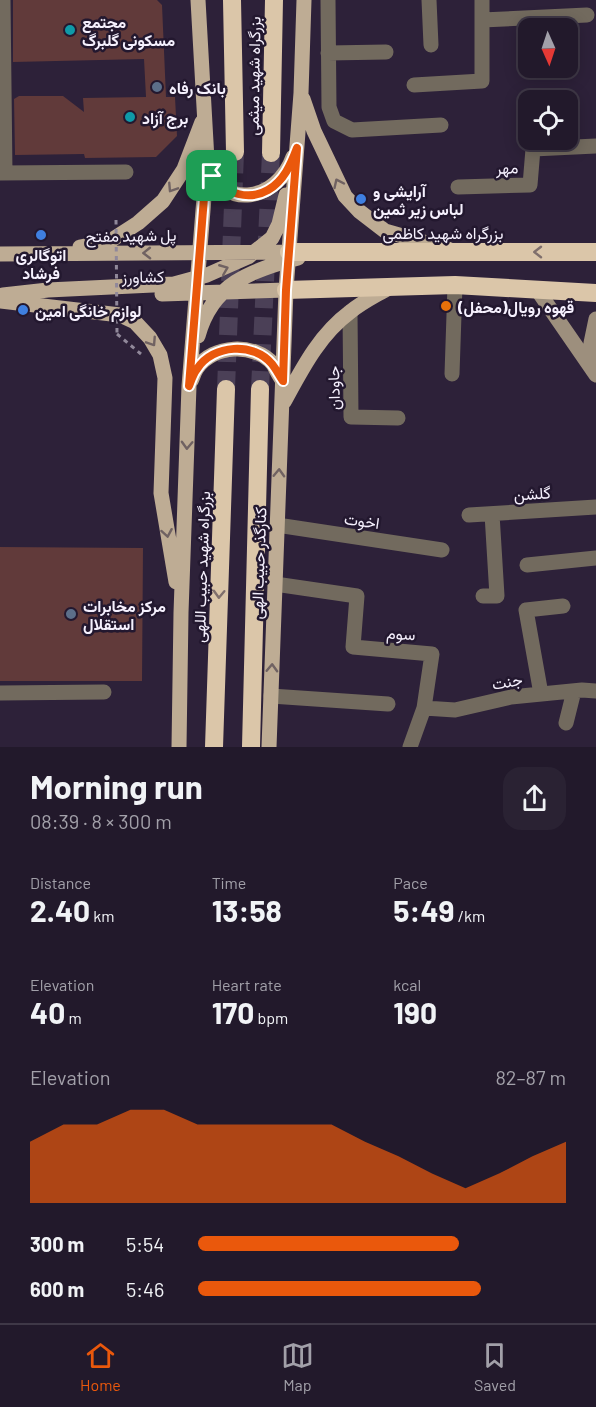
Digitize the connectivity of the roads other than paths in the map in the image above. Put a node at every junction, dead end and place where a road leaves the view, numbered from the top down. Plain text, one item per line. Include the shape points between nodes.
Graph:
1 (3, 0) edge
2 (198, 0) edge
3 (232, 0) edge
4 (274, 0) edge
5 (304, 0) edge
6 (328, 0) edge
7 (429, 0) edge
8 (482, 0) edge
9 (587, 15) dead end
10 (482, 20) junction
11 (431, 45) dead end
12 (386, 52) dead end
13 (328, 53) junction
14 (414, 85) dead end
15 (301, 93) junction
16 (2, 110) edge
17 (204, 116) junction
18 (441, 126) dead end
19 (596, 146) edge
20 (297, 148) junction
21 (235, 152) tunnel mouth
22 (271, 153) tunnel mouth
23 (207, 160) junction
24 (126, 172) dead end
25 (2, 173) edge
26 (458, 187) dead end
27 (457, 251) junction
28 (199, 252) junction
29 (255, 252) junction
30 (596, 252) edge
31 (0, 254) edge
32 (45, 254) junction
33 (289, 256) junction
34 (455, 285) junction
35 (196, 286) junction
36 (390, 287) junction
37 (286, 290) junction
38 (538, 291) junction
39 (222, 292) junction
40 (596, 293) edge
41 (0, 298) edge
42 (350, 312) junction
43 (596, 320) edge
44 (595, 373) edge
45 (452, 374) dead end
46 (283, 381) junction
47 (189, 386) junction
48 (226, 389) tunnel mouth
49 (260, 389) tunnel mouth
50 (282, 407) junction
51 (398, 418) dead end
52 (596, 507) edge
53 (492, 514) junction
54 (469, 515) dead end
55 (277, 525) junction
56 (442, 550) dead end
57 (596, 558) edge
58 (527, 565) dead end
59 (275, 584) junction
60 (483, 596) dead end
61 (563, 606) dead end
62 (181, 613) junction
63 (574, 691) junction
64 (596, 691) edge
65 (104, 692) dead end
66 (0, 693) edge
67 (541, 694) junction
68 (271, 696) junction
69 (388, 704) dead end
70 (424, 708) junction
71 (566, 723) dead end
72 (179, 747) edge
73 (214, 747) edge
74 (251, 747) edge
75 (269, 747) edge
76 (410, 747) edge

1 - 16 street
2 - 17 main road
3 - 21 highway, بزرگراه شهید میثمی
4 - 22 highway, بزرگراه شهید میثمی
5 - 15 main road
6 - 13 street
7 - 11 street
8 - 10 street
9 - 10 street
10 - 14 street via 482,81
12 - 13 street
13 - 18 street via 329,107 334,121 352,130
15 - 20 main road
27 -> 15 main road via 385,231 358,212 345,196
16 - 25 street
17 - 23 main road
17 -> 32 main road via 184,169 164,201 110,241
19 - 26 street, مهر via 533,149 530,184
20 - 23 main road via 284,176 268,190 254,195 239,195 223,187 212,176
20 - 29 main road via 279,224 272,238
20 - 33 main road, کنارگذر حبیب الهی
23 - 28 main road
24 - 25 street
30 -> 27 highway, بزرگراه شهید کاظمی
27 - 33 highway, بزرگراه شهید کاظمی
28 - 29 main road, پل شهید مفتح
28 -> 32 main road, پل شهید مفتح
28 - 35 main road
29 - 33 main road, پل شهید مفتح
35 -> 29 main road
31 - 32 main road
33 - 37 main road, کنارگذر حبیب الهی
33 - 39 main road via 245,275
34 - 36 highway
34 - 38 highway
34 - 45 street
35 - 39 main road, کشاورز
35 - 41 main road, کشاورز
35 - 47 main road
36 - 37 highway
36 - 42 main road
37 - 39 main road, کشاورز
37 - 46 main road, کنارگذر حبیب الهی
38 - 40 highway
38 - 44 street
39 - 47 main road via 202,323
41 -> 62 main road via 120,315 135,322 160,355 165,378 160,493
42 - 50 main road via 323,336
42 - 51 street, جاودان via 351,417
43 - 44 street via 591,343
46 - 47 main road via 272,363 254,351 234,348 213,354 198,367
46 - 50 main road, کنارگذر حبیب الهی
47 -> 62 main road
48 -> 73 highway, بزرگراه شهید حبیب اللهی
49 - 74 highway
55 -> 50 main road, کنارگذر حبیب الهی
52 - 53 street, گلشن
53 - 54 street, گلشن
53 - 60 street via 497,596
55 - 56 street, اخوت
55 - 59 main road, کنارگذر حبیب الهی
57 - 58 street
68 -> 59 main road, کنارگذر حبیب الهی
59 - 70 street, سوم via 357,596 353,648 432,654
61 - 67 street via 526,610
62 - 72 main road
63 - 64 street, جنت
63 - 67 street, جنت
63 - 71 street
65 - 66 street
67 - 70 street, جنت via 455,710
68 - 69 street
68 - 75 main road, کنارگذر حبیب الهی
70 - 76 street

